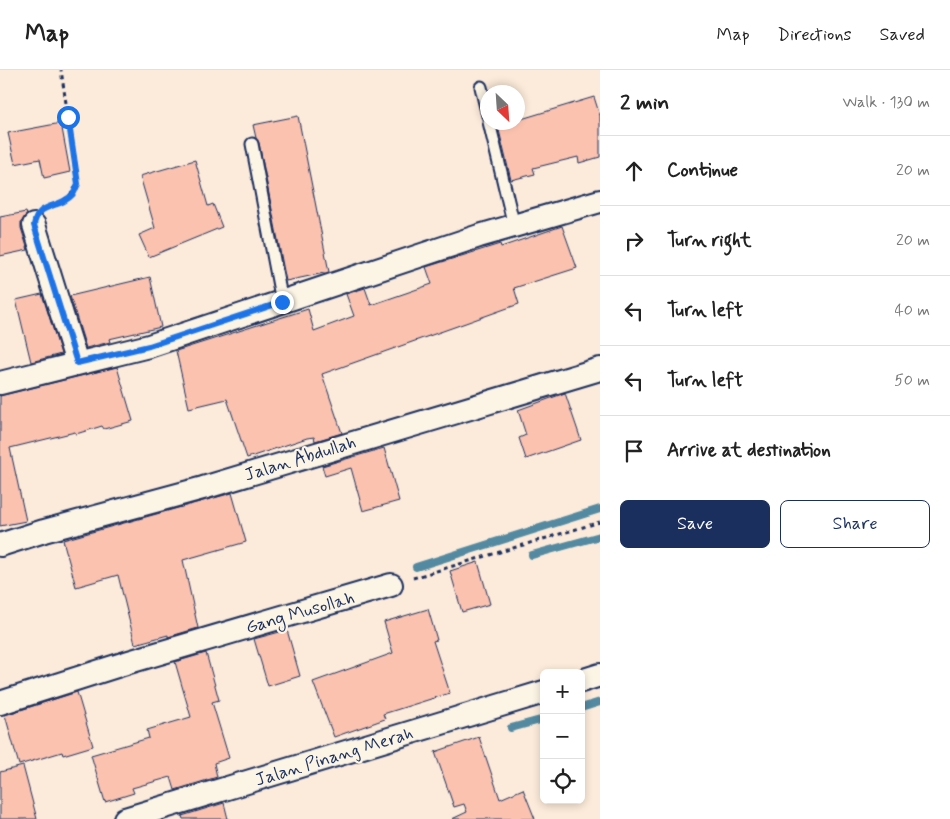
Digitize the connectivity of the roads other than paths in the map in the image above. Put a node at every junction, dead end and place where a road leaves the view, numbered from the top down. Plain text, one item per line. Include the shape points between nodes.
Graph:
1 (491, 130) edge
2 (252, 144) dead end
3 (600, 200) edge
4 (34, 225) road end
5 (514, 226) junction
6 (282, 302) junction
7 (77, 363) junction
8 (600, 369) edge
9 (0, 383) edge
10 (0, 545) edge
11 (391, 585) road end
12 (600, 675) edge
13 (585, 680) edge
14 (540, 693) edge
15 (0, 703) edge
16 (125, 819) edge

1 - 5 lane
2 - 6 lane
3 - 5 street
4 - 7 street
5 - 6 street
6 - 7 street via 149,346
7 - 9 street
8 - 10 street, Jalan Abdullah
11 - 15 street, Gang Musollah
12 - 13 street
14 - 16 street, Jalan Pinang Merah

